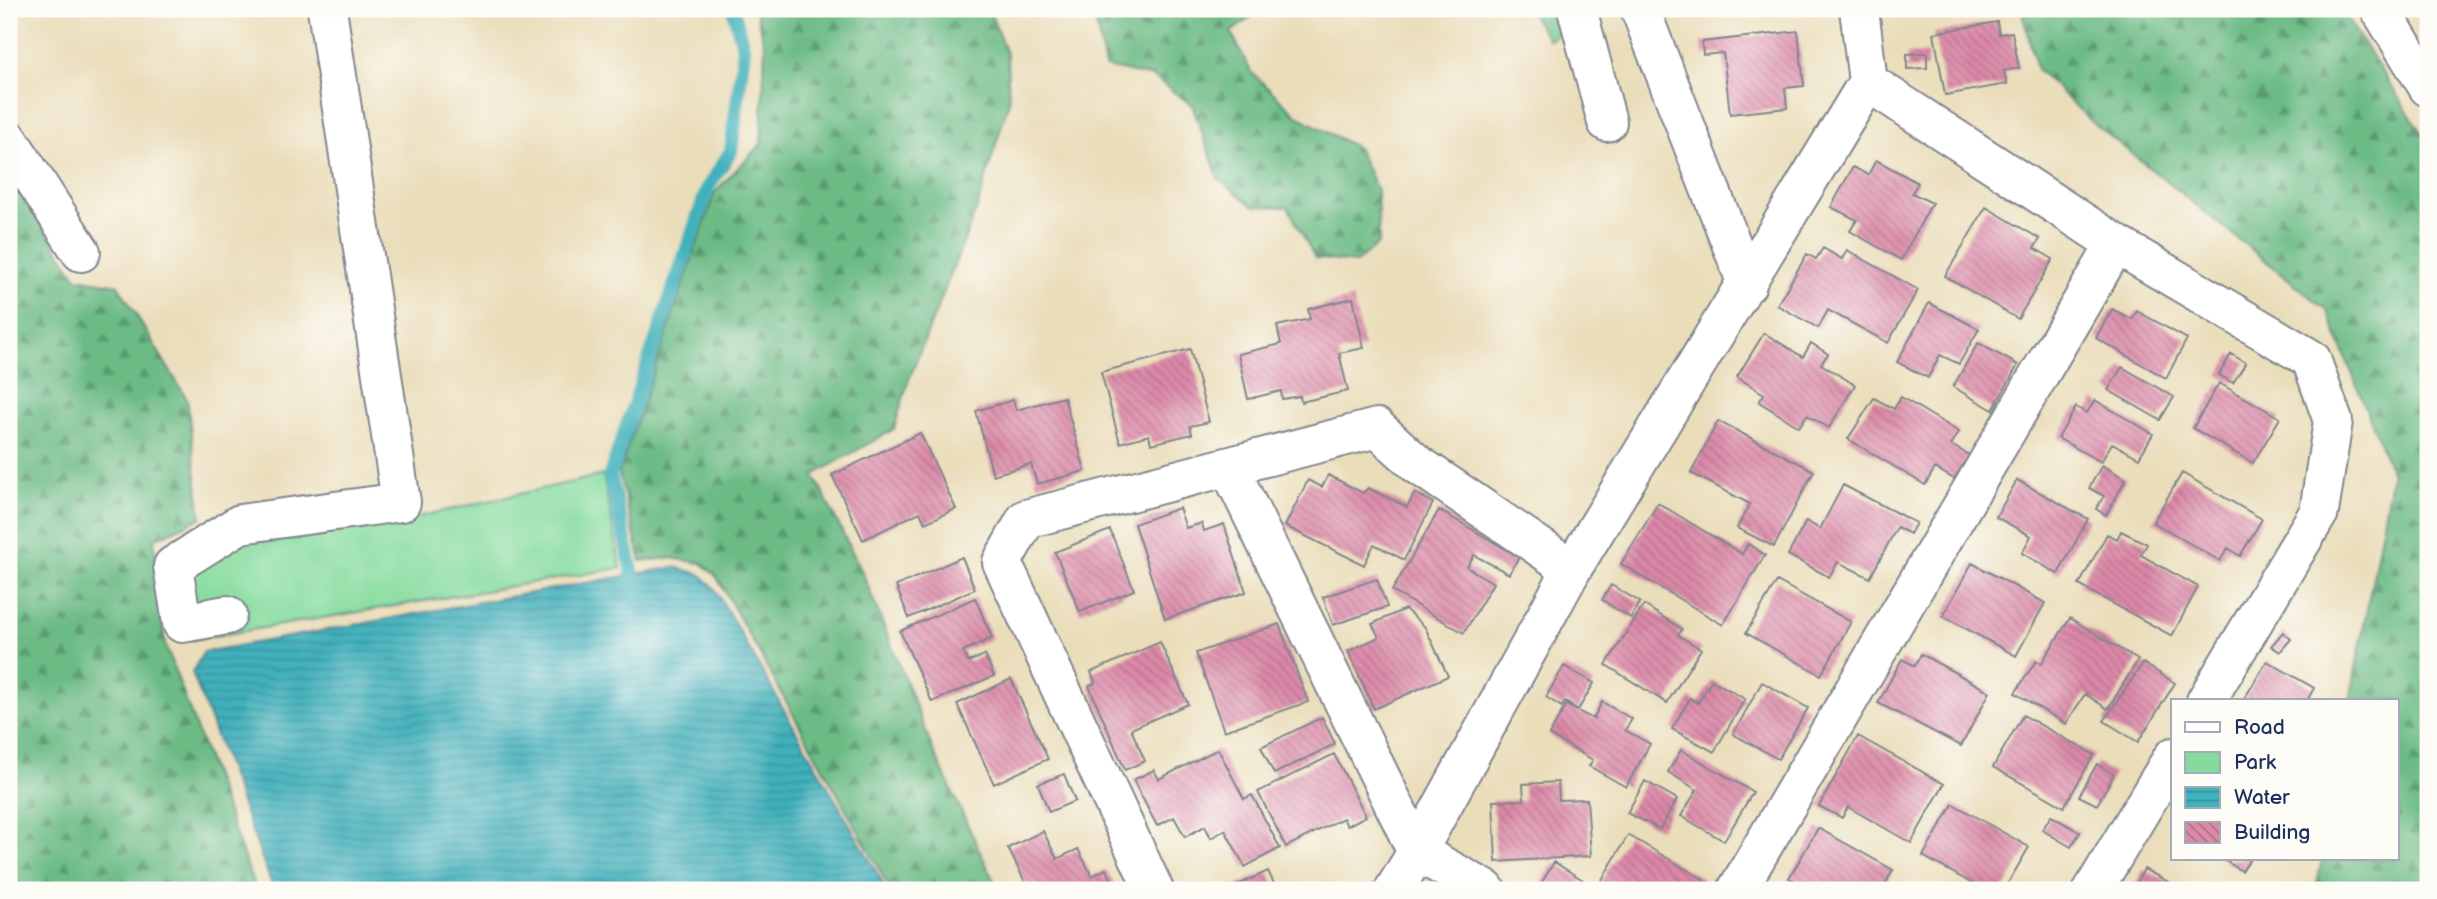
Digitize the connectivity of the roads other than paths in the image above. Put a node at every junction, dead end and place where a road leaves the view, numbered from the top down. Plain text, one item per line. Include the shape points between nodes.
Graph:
1 (327, 9) edge
2 (1577, 9) edge
3 (1640, 9) edge
4 (1859, 9) edge
5 (2380, 9) edge
6 (1868, 82) junction
7 (2428, 87) edge
8 (1607, 122) dead end
9 (9, 140) edge
10 (2116, 244) junction
11 (82, 252) dead end
12 (1747, 284) junction
13 (1229, 467) junction
14 (1572, 569) junction
15 (227, 615) dead end
16 (2207, 699) edge
17 (2171, 760) edge
18 (1417, 852) junction
19 (1154, 890) edge
20 (1394, 890) edge
21 (1486, 890) edge
22 (1737, 890) edge
23 (2093, 890) edge

1 - 15 street via 401,502 240,524 173,566 182,623
2 - 8 street
3 - 12 street
4 - 6 street
5 - 7 street
6 - 10 street
6 - 12 street
9 - 11 street
10 - 16 street via 2311,359 2333,421 2319,512
10 - 22 street
12 - 14 street
13 - 14 street via 1377,428 1417,464
13 - 18 street
13 - 19 street via 1026,519 1002,562
14 - 18 street
17 - 23 street
18 - 20 street
18 - 21 street

